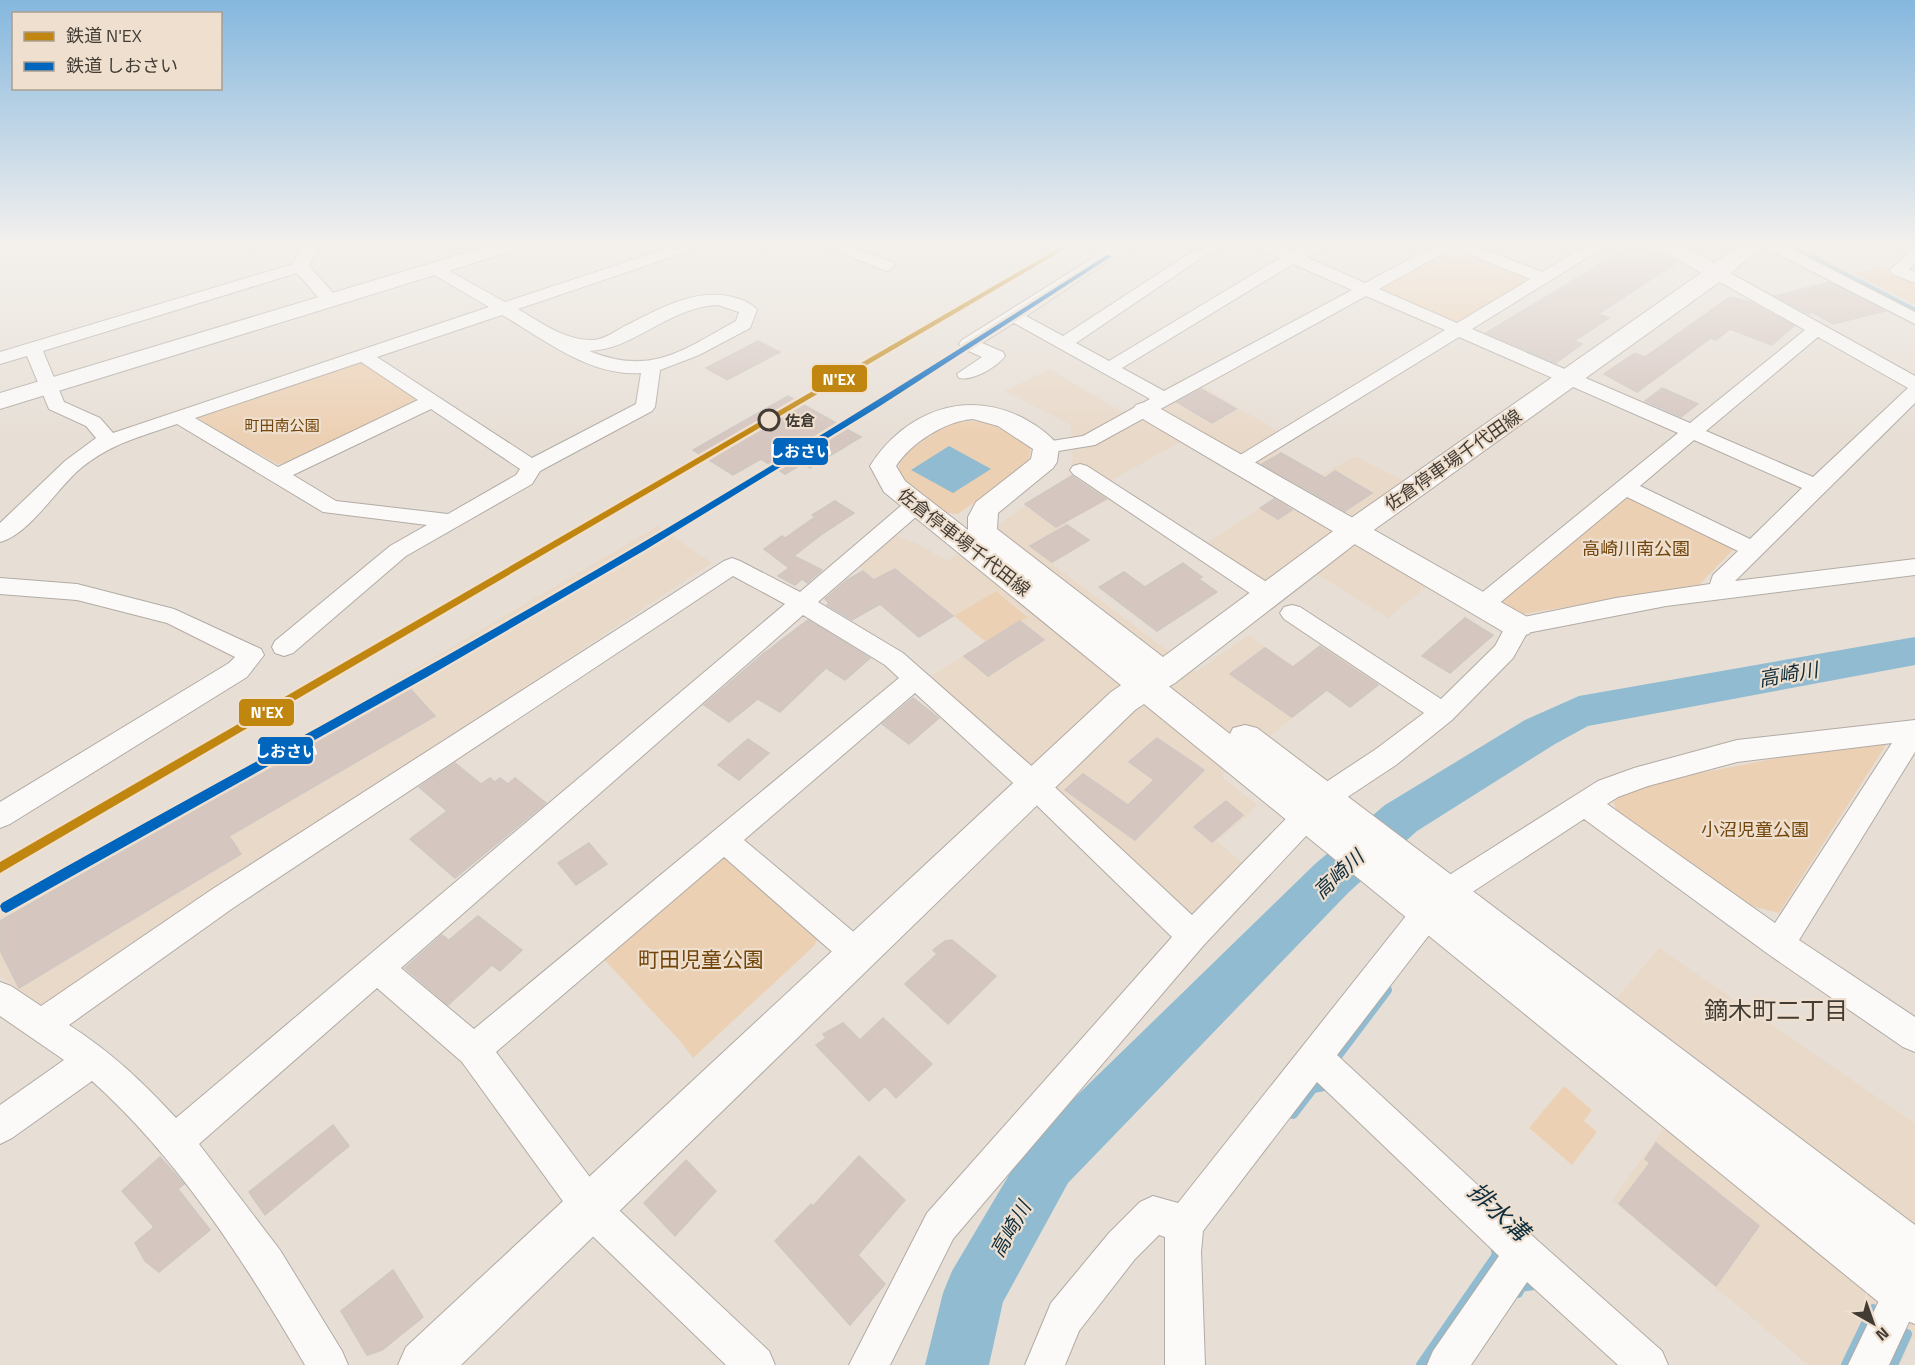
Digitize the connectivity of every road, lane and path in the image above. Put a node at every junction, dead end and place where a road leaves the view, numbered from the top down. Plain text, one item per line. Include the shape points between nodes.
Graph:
1 (159, 310) edge
2 (299, 310) edge
3 (497, 310) edge
4 (505, 310) edge
5 (673, 310) edge
6 (747, 310) edge
7 (1024, 310) edge
8 (1114, 310) edge
9 (1206, 310) edge
10 (1327, 310) edge
11 (1416, 310) edge
12 (1490, 310) edge
13 (1665, 310) edge
14 (1783, 310) edge
15 (1897, 310) edge
16 (1014, 316) junction
17 (1915, 319) edge
18 (1459, 328) junction
19 (1817, 329) junction
20 (554, 338) junction
21 (1064, 343) junction
22 (33, 348) junction
23 (362, 355) junction
24 (0, 358) edge
25 (651, 368) junction
26 (1110, 368) junction
27 (966, 374) dead end
28 (1569, 378) junction
29 (1915, 384) edge
30 (48, 387) junction
31 (1915, 392) edge
32 (432, 401) junction
33 (0, 402) edge
34 (1155, 404) junction
35 (177, 416) junction
36 (1691, 432) junction
37 (109, 441) junction
38 (1046, 447) junction
39 (1239, 464) junction
40 (531, 467) junction
41 (1080, 470) dead end
42 (277, 475) junction
43 (1816, 486) junction
44 (1624, 487) junction
45 (917, 504) junction
46 (451, 521) junction
47 (1354, 530) junction
48 (0, 535) edge
49 (1753, 549) junction
50 (1915, 567) edge
51 (0, 586) edge
52 (1722, 592) junction
53 (1268, 594) junction
54 (801, 603) junction
55 (1482, 605) junction
56 (1292, 613) dead end
57 (1518, 626) junction
58 (284, 647) dead end
59 (916, 678) junction
60 (1154, 680) junction
61 (1443, 713) junction
62 (1915, 730) edge
63 (1034, 785) junction
64 (1586, 805) junction
65 (1315, 807) junction
66 (0, 816) edge
67 (724, 840) junction
68 (1437, 902) junction
69 (1192, 936) junction
70 (1779, 944) junction
71 (857, 954) junction
72 (377, 968) junction
73 (0, 997) edge
74 (41, 1025) junction
75 (1915, 1036) edge
76 (474, 1050) junction
77 (1316, 1058) junction
78 (93, 1060) junction
79 (0, 1126) edge
80 (175, 1142) junction
81 (591, 1209) junction
82 (1185, 1224) junction
83 (1524, 1253) junction
84 (1912, 1277) edge
85 (328, 1365) edge
86 (424, 1365) edge
87 (755, 1365) edge
88 (869, 1365) edge
89 (1045, 1365) edge
90 (1185, 1365) edge
91 (1447, 1365) edge
92 (1648, 1365) edge
93 (1868, 1365) edge

1 - 22 street
2 - 30 main road
3 - 23 street
4 - 20 street
5 - 20 street via 605,344 570,344
6 - 25 street via 744,324
7 - 16 street
8 - 21 street
9 - 26 street
10 - 34 street
11 - 18 street
12 - 18 street
13 - 28 main road, 佐倉停車場千代田線
14 - 19 street
15 - 17 street
16 - 21 street
16 - 27 street via 968,344 996,356
18 - 28 street
18 - 39 street
19 - 29 street
19 - 36 street
20 - 25 street via 589,359 637,370
21 - 26 street
22 - 24 street
22 - 30 street
23 - 32 street
23 - 35 street
25 - 40 street via 645,407
26 - 34 street
28 - 36 street
28 - 47 main road, 佐倉停車場千代田線
30 - 33 main road
30 - 37 street via 56,405 93,422
31 - 43 street
32 - 40 street
32 - 42 street
34 - 38 street via 1088,441
34 - 39 main road
35 - 37 street
35 - 42 street
36 - 43 street
36 - 44 street
37 - 48 street via 72,465
38 - 45 main road, 佐倉停車場千代田線 via 992,414 963,412 938,421 897,447 883,466 894,486
38 - 60 main road, 佐倉停車場千代田線 via 1044,462 986,508 983,533
39 - 47 main road
40 - 46 street via 525,479
41 - 53 street
42 - 46 street via 331,507
43 - 49 street
44 - 49 street
44 - 55 street
45 - 54 street
45 - 60 main road, 佐倉停車場千代田線
46 - 58 street via 398,551
47 - 53 main road, 佐倉停車場千代田線
47 - 55 main road
49 - 52 street via 1721,581
50 - 52 street
51 - 66 street via 77,592 174,617 252,655 238,670
52 - 57 street via 1566,614
53 - 60 main road, 佐倉停車場千代田線
54 - 59 street via 894,658
54 - 72 street
54 - 74 street via 732,566 222,899
55 - 57 main road
56 - 61 street
57 - 61 street via 1504,652
59 - 63 street
59 - 67 street
60 - 63 main road via 1128,696
60 - 65 main road
61 - 65 street
62 - 64 street via 1737,751 1608,789
62 - 70 street
63 - 69 street
63 - 71 main road
64 - 68 street
64 - 70 street
65 - 68 main road
65 - 69 street
67 - 71 street
67 - 76 street
68 - 77 street
68 - 84 main road
69 - 88 street via 940,1226
70 - 75 street
71 - 81 main road
72 - 76 street
72 - 80 street
73 - 74 street
74 - 78 street
76 - 81 street
77 - 82 street
77 - 83 street
78 - 79 street
78 - 80 street
80 - 85 street via 267,1263
81 - 86 main road
81 - 87 street
82 - 89 street via 1153,1215 1122,1245 1065,1317
82 - 90 street
83 - 91 street
83 - 92 street
84 - 93 street

